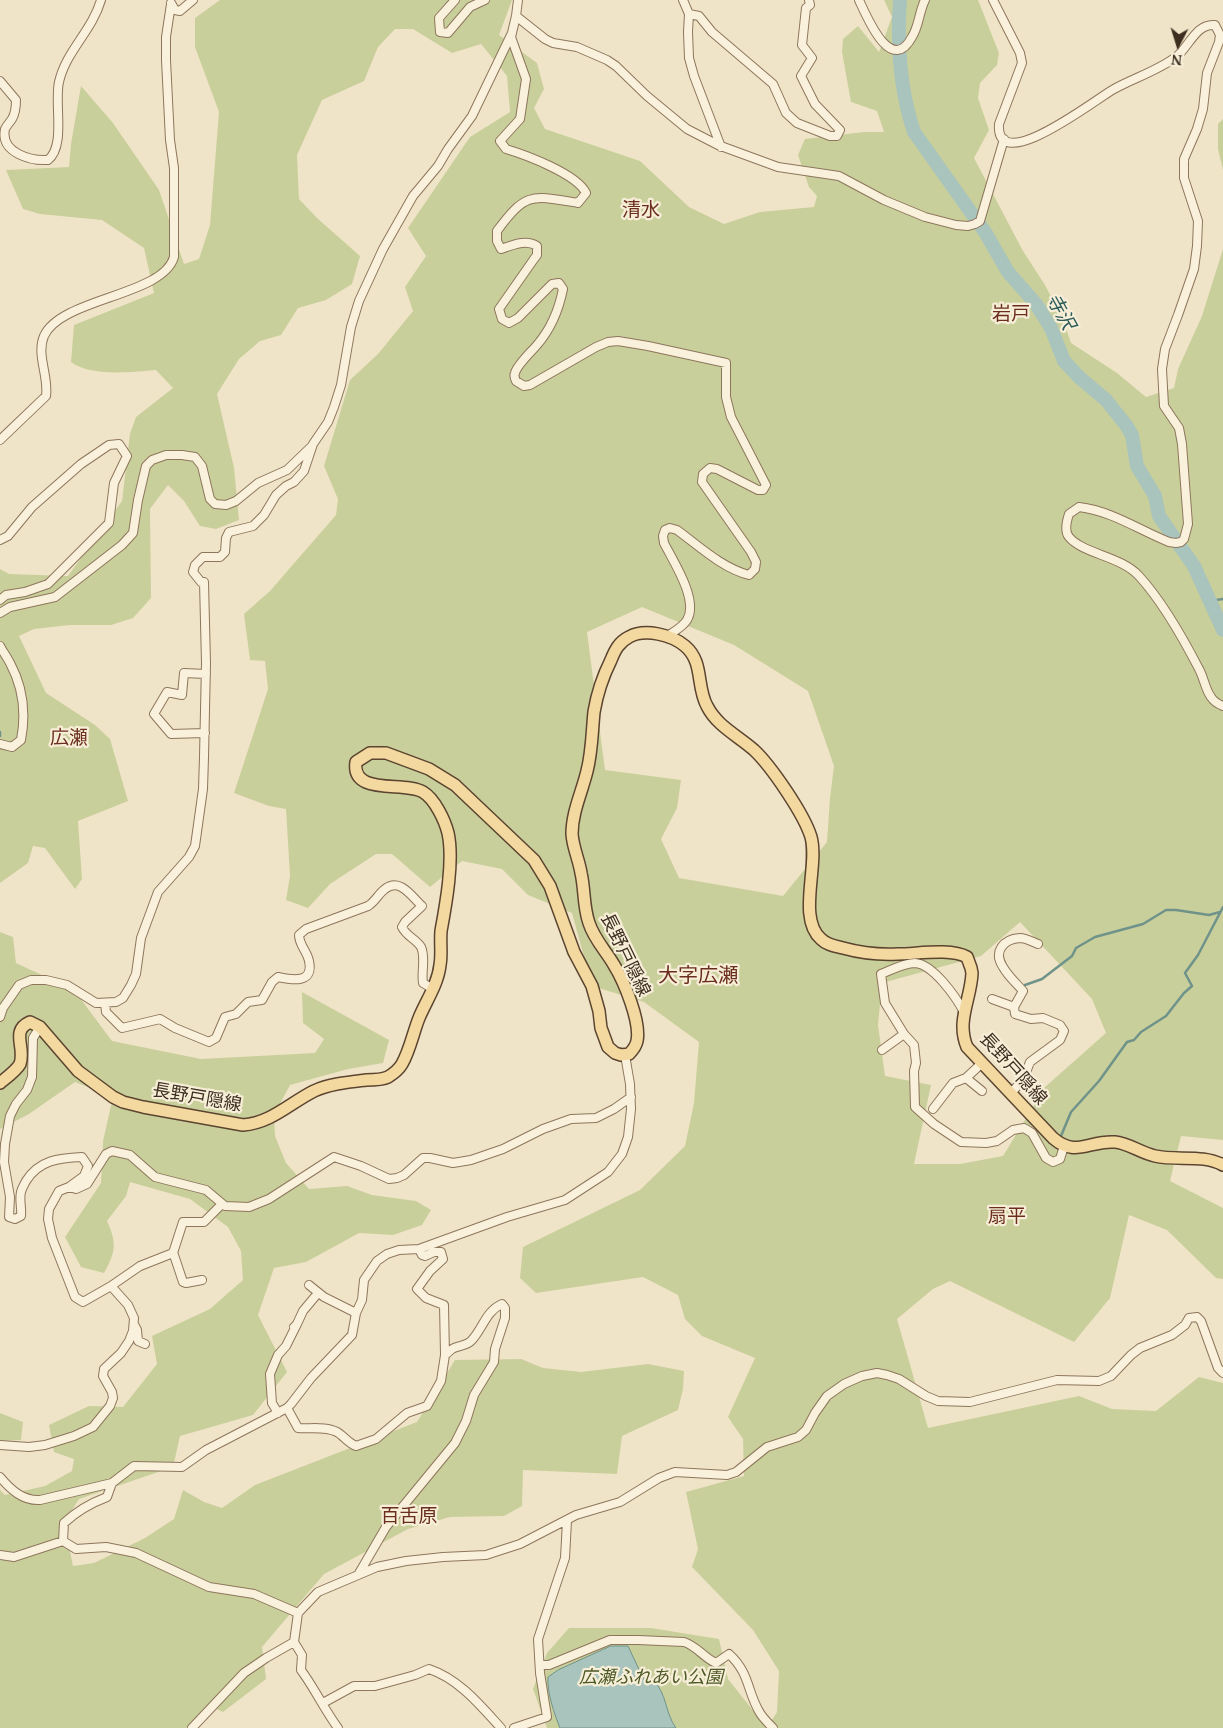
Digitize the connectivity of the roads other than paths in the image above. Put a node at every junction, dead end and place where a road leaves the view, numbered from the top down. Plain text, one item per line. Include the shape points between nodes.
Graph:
1 (101, 0) edge
2 (193, 0) edge
3 (455, 0) edge
4 (485, 0) edge
5 (518, 0) edge
6 (683, 0) edge
7 (803, 0) edge
8 (859, 0) edge
9 (925, 0) edge
10 (993, 0) edge
11 (170, 2) edge
12 (808, 4) edge
13 (689, 14) junction
14 (516, 16) junction
15 (511, 35) junction
16 (0, 81) edge
17 (1004, 139) junction
18 (721, 147) junction
19 (0, 440) edge
20 (314, 444) junction
21 (0, 540) edge
22 (0, 600) edge
23 (10, 608) junction
24 (0, 613) edge
25 (0, 620) edge
26 (666, 637) junction
27 (0, 646) edge
28 (206, 674) junction
29 (1223, 706) edge
30 (205, 733) junction
31 (0, 744) edge
32 (1038, 944) dead end
33 (433, 989) junction
34 (992, 999) dead end
35 (105, 1003) junction
36 (1014, 1008) junction
37 (964, 1012) junction
38 (0, 1017) edge
39 (40, 1027) junction
40 (904, 1034) junction
41 (882, 1050) dead end
42 (625, 1055) junction
43 (982, 1064) junction
44 (966, 1078) junction
45 (0, 1083) edge
46 (982, 1092) dead end
47 (1011, 1093) junction
48 (631, 1097) junction
49 (933, 1109) dead end
50 (1064, 1146) junction
51 (1223, 1165) edge
52 (69, 1187) junction
53 (222, 1204) junction
54 (419, 1249) junction
55 (173, 1252) junction
56 (202, 1280) dead end
57 (309, 1285) dead end
58 (111, 1286) junction
59 (318, 1293) junction
60 (356, 1313) junction
61 (297, 1324) junction
62 (134, 1326) junction
63 (289, 1332) dead end
64 (145, 1344) dead end
65 (445, 1355) junction
66 (1223, 1373) edge
67 (286, 1408) junction
68 (278, 1412) junction
69 (0, 1445) edge
70 (0, 1477) edge
71 (112, 1484) junction
72 (567, 1521) junction
73 (63, 1541) junction
74 (0, 1556) edge
75 (358, 1575) junction
76 (298, 1613) junction
77 (294, 1642) junction
78 (540, 1665) junction
79 (323, 1703) junction
80 (192, 1728) edge
81 (338, 1728) edge
82 (501, 1728) edge
83 (514, 1728) edge
84 (773, 1728) edge

1 - 16 street via 89,28 67,58 58,84 56,150 48,160 22,157 8,148 5,130 13,117 16,100
2 - 11 street via 180,11 175,10
3 - 4 street via 439,18 440,32 448,33 470,7
5 - 14 street
6 - 13 street
7 - 12 street
8 - 9 street via 884,45 898,50 907,46 913,36
10 - 17 street via 1022,63 999,124
11 - 19 street via 166,60 174,176 172,265 156,278 74,311 51,324 41,348 46,396
12 - 13 street via 802,45 812,58 801,76 816,104 840,130 837,136 797,123 786,113 774,84 712,32 699,16
13 - 18 street via 690,58 694,76
14 - 15 street
14 - 18 street via 553,43 577,47 607,60 687,129
15 - 20 street via 472,116 413,196 383,249 359,301 334,407
15 - 26 street via 526,78 520,119 500,141 506,149 525,154 573,178 586,193 578,202 531,198 520,204 497,231 501,248 524,242 537,246 537,255 499,309 502,318 509,323 518,318 552,284 559,283 563,289 549,326 514,374 516,381 524,386 530,385 596,347 618,341 726,363 726,397 731,417 766,486 758,490 717,469 710,468 703,474 702,482 756,562 755,569 749,574 738,572 720,561 677,530 664,530 664,543 687,589 691,608 688,619
17 - 18 street via 982,216 976,224 968,226 925,217 884,200 840,176 778,167
17 - 29 street via 1011,143 1024,141 1062,124 1114,89 1175,58 1202,27 1209,24 1218,29 1219,42 1207,73 1203,109 1184,158 1184,178 1198,221 1194,269 1164,349 1162,369 1164,406 1179,428 1182,444 1186,534 1181,542 1169,542 1114,516 1079,508 1069,514 1066,531 1074,541 1138,574 1186,646 1211,698
20 - 23 street via 287,470 249,488 236,501 226,504 215,504 210,499 202,466 195,457 166,455 152,460 146,466 133,533 122,545 55,597
20 - 28 street via 304,471 276,495 264,515 253,526 229,532 225,552 220,557 203,557 195,565 193,572 204,582
21 - 22 street via 8,536 32,507 81,464 109,445 118,444 127,456 114,482 110,523 48,584 6,595
23 - 24 street
23 - 25 street
26 - 37 main road, 長野戸隠線 via 692,652 706,705 721,724 769,766 804,822 813,852 810,911 818,936 835,946 869,953 932,952 967,957 972,973
26 - 42 main road, 長野戸隠線 via 646,632 634,634 618,645 613,655 601,682 589,764 573,824 589,923 596,940 617,970 634,1015 637,1041
27 - 31 street via 11,664 22,695 24,712 21,740 12,747
28 - 30 street
28 - 30 street via 184,673 182,695 167,692 154,714 170,734
30 - 35 street via 203,789 195,846 158,892 141,938 136,974 131,985 123,998
32 - 36 street via 1022,938 1010,940 1001,946 998,954 1002,966 1023,991
33 - 35 street via 423,983 423,952 402,927 422,906 401,886 394,885 385,888 368,906 306,929 299,935 309,961 304,977 299,980 278,977 262,1000 248,1002 236,1014 225,1017 216,1038 209,1042 160,1019 122,1028 106,1012
33 - 39 main road, 長野戸隠線 via 401,1066 387,1078 319,1089 254,1124 243,1125 123,1102 78,1071
33 - 42 main road, 長野戸隠線 via 440,966 448,879 448,835 444,820 423,792 376,785 365,782 356,774 356,762 370,753 391,754 429,769 455,785 534,860 550,886 569,939 592,986 608,1047
34 - 36 street
35 - 38 street via 96,1003 67,985 31,980 19,985
36 - 47 street via 1015,1014 1031,1019 1043,1018 1060,1025 1064,1031 1060,1040 1030,1062 1023,1080
37 - 40 street via 953,993 922,964 912,963 881,974 885,1003
37 - 43 main road, 長野戸隠線 via 962,1028 965,1042
39 - 45 main road via 30,1022 23,1025 20,1031 20,1064
39 - 52 street via 33,1038 32,1077 10,1116 5,1144 9,1217 21,1216 21,1190 30,1174 43,1163 82,1156 88,1166 84,1176
40 - 41 street
40 - 50 street via 914,1045 916,1107 934,1124 961,1142 997,1141 1013,1130 1024,1128 1032,1133 1046,1158 1053,1162 1060,1159
42 - 48 street
43 - 44 street
43 - 47 main road, 長野戸隠線
44 - 46 street
44 - 49 street via 953,1083
47 - 50 main road, 長野戸隠線
48 - 53 street via 596,1118 571,1119 471,1160 453,1163 423,1158 404,1176 390,1179 334,1157 269,1200 249,1207
48 - 54 street via 628,1137 622,1154 608,1172 565,1200
50 - 51 main road via 1080,1148 1118,1142 1153,1156 1210,1160
52 - 53 street via 76,1189 87,1184 106,1154 112,1151 130,1155 155,1177 206,1190
52 - 58 street via 59,1191 49,1209 48,1219 75,1297 83,1302
53 - 55 street via 204,1222 183,1222
54 - 60 street via 399,1250 377,1261 364,1280 362,1300
54 - 65 street via 425,1256 441,1252 443,1259 417,1289 426,1298 444,1305
55 - 56 street via 183,1282
55 - 58 street via 140,1266
57 - 59 street
58 - 62 street via 128,1305
59 - 60 street
59 - 61 street
60 - 67 street via 352,1335
61 - 63 street
61 - 68 street via 270,1374 272,1403
62 - 64 street via 138,1341
62 - 69 street via 121,1353 104,1369 103,1376 113,1398 93,1427 45,1444 29,1447
65 - 67 street via 441,1381 427,1406 407,1413 376,1439 356,1446 330,1429 298,1428
65 - 75 street via 472,1340 485,1319 502,1304 505,1318 494,1362 474,1395 461,1431 447,1454 386,1526
66 - 72 street via 1218,1368 1201,1321 1189,1318 1172,1335 1140,1348 1112,1376 1099,1381 1057,1380 957,1403 938,1401 887,1375 862,1376 827,1396 798,1437 767,1447 736,1472 727,1475 675,1472 620,1502 576,1515
67 - 68 street
68 - 71 street via 206,1450 182,1467 134,1466
70 - 71 street via 9,1488 32,1500
71 - 73 street via 107,1497 75,1513 64,1523
72 - 75 street via 520,1544 486,1555 406,1561
72 - 78 street via 565,1558 538,1639
73 - 74 street via 14,1557
73 - 76 street via 76,1549 106,1547 136,1553 209,1587 254,1594
75 - 76 street via 318,1592
76 - 77 street
77 - 79 street via 302,1655 301,1670
77 - 80 street via 244,1673
78 - 83 street via 547,1717
78 - 84 street via 549,1665 610,1640 684,1642 716,1663 729,1654 739,1663 760,1713
79 - 81 street
79 - 82 street via 354,1686 375,1686 429,1669 470,1694

